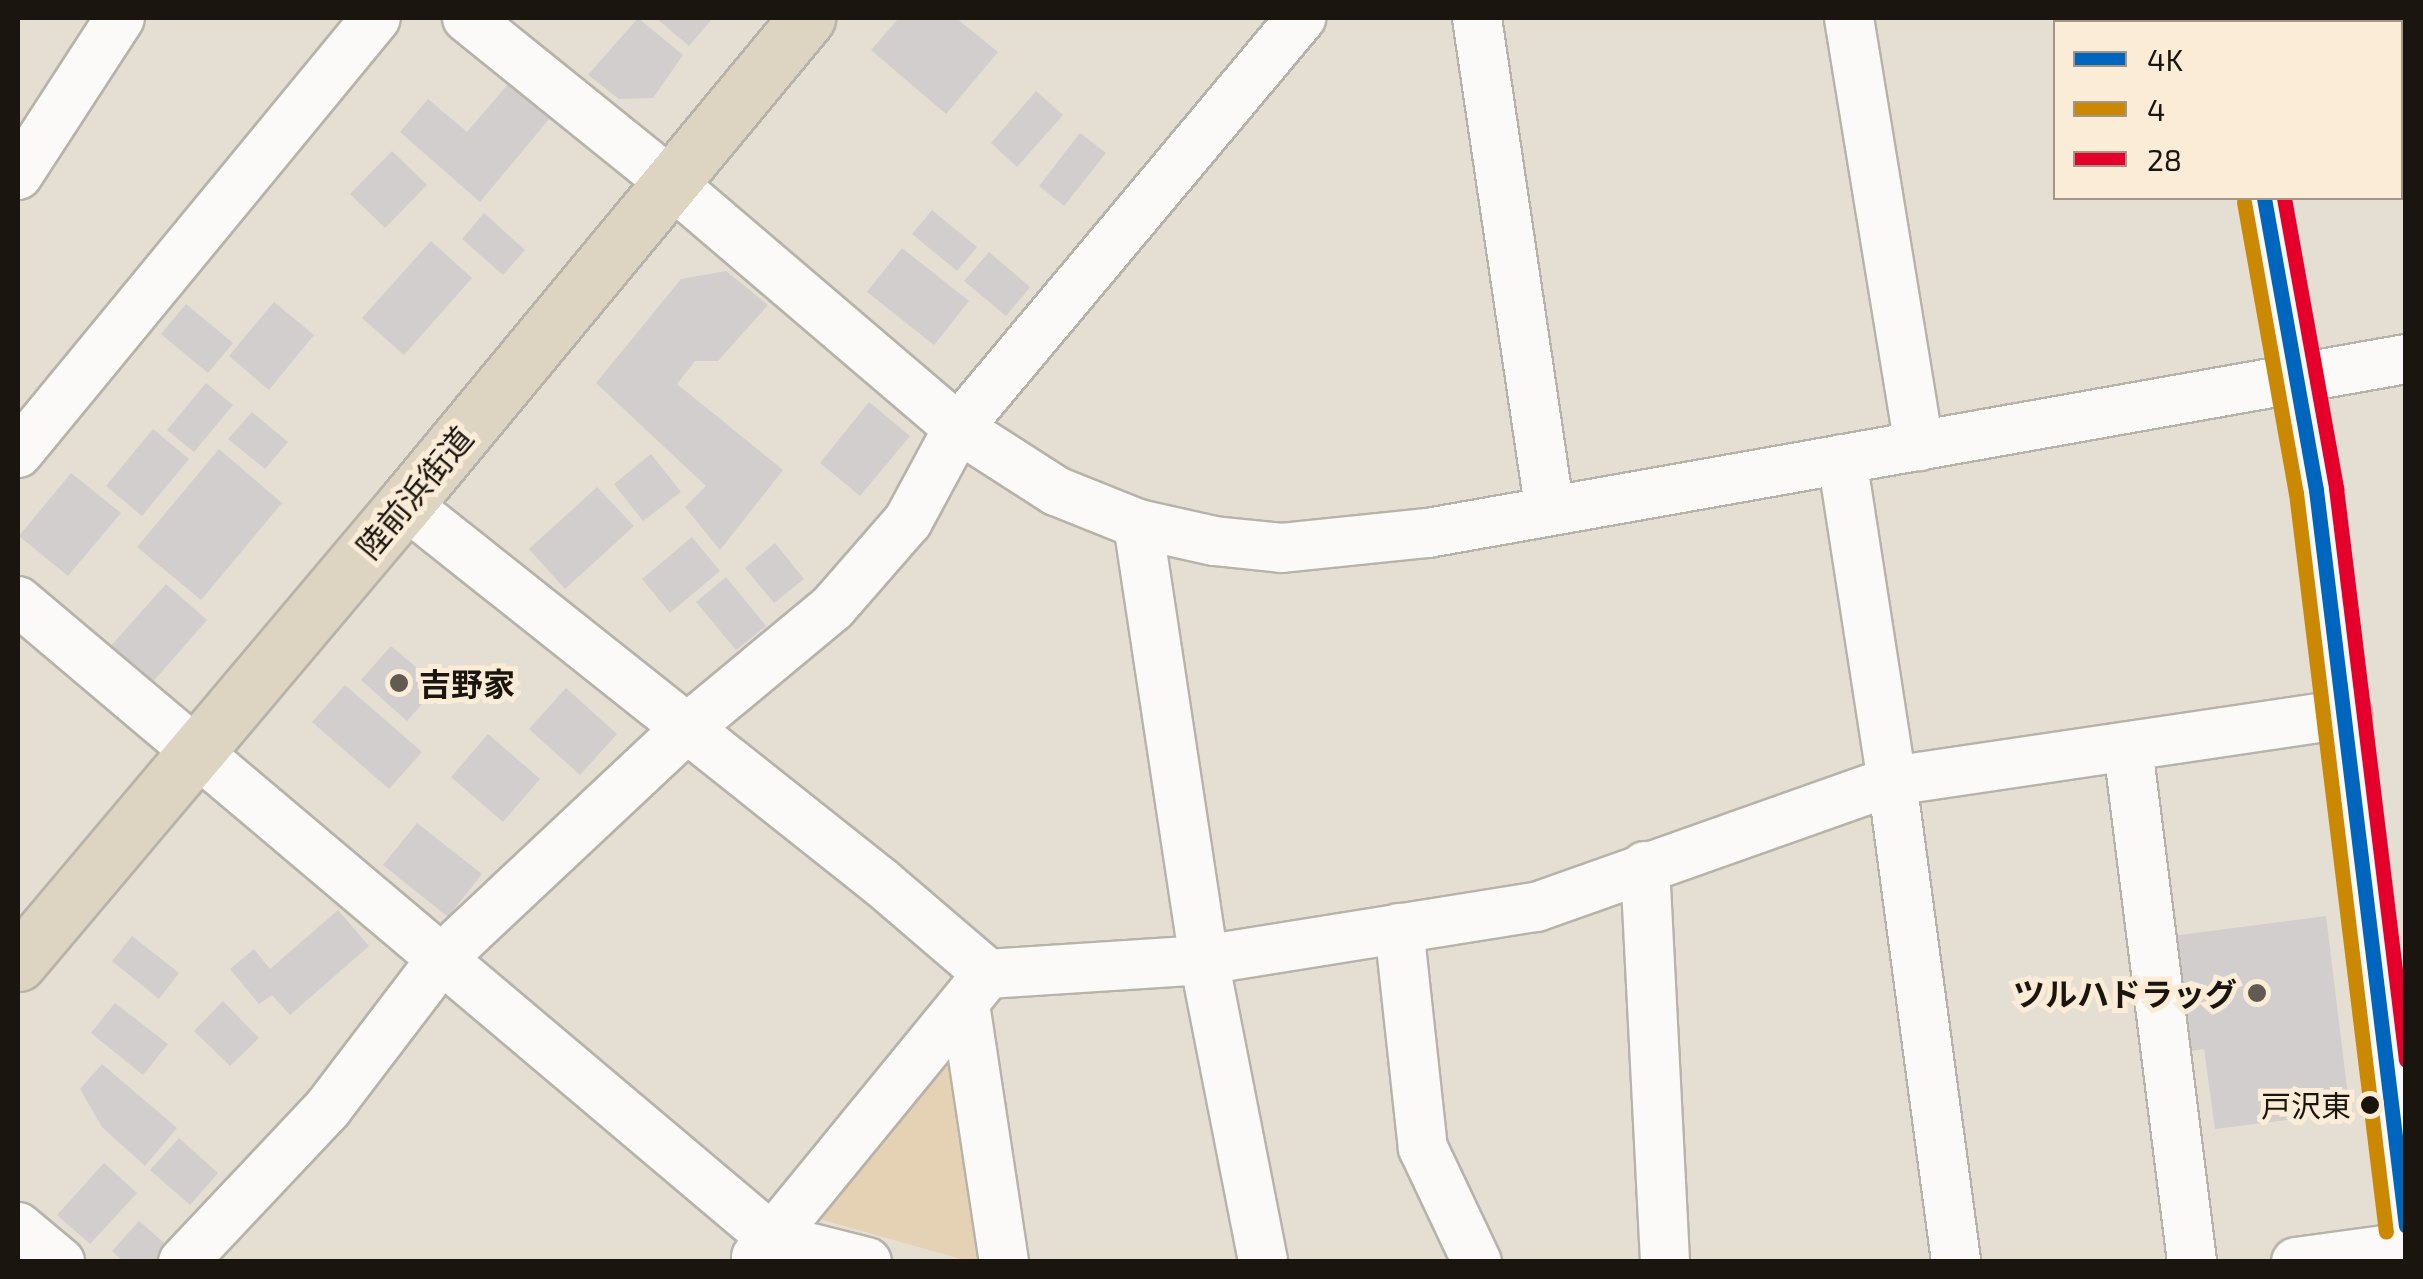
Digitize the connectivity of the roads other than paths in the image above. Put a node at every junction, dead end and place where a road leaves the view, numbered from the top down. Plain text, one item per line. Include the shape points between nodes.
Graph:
1 (120, 18) edge
2 (376, 18) edge
3 (467, 18) edge
4 (807, 18) edge
5 (1301, 18) edge
6 (1477, 18) edge
7 (1849, 18) edge
8 (18, 175) edge
9 (670, 182) junction
10 (2264, 200) edge
11 (2406, 360) edge
12 (2298, 379) junction
13 (958, 428) junction
14 (1919, 446) junction
15 (18, 452) edge
16 (1842, 459) junction
17 (406, 504) junction
18 (1550, 511) junction
19 (1138, 524) junction
20 (18, 601) edge
21 (2347, 714) junction
22 (685, 730) junction
23 (2128, 748) junction
24 (196, 749) junction
25 (1892, 781) junction
26 (1645, 866) junction
27 (1399, 928) junction
28 (443, 957) junction
29 (1204, 960) junction
30 (18, 963) edge
31 (977, 989) junction
32 (18, 1228) edge
33 (2406, 1230) edge
34 (2406, 1247) edge
35 (762, 1250) edge
36 (60, 1262) edge
37 (183, 1262) edge
38 (867, 1262) edge
39 (1004, 1262) edge
40 (1263, 1262) edge
41 (1477, 1262) edge
42 (1665, 1262) edge
43 (1956, 1262) edge
44 (2192, 1262) edge
45 (2296, 1262) edge

1 - 8 street
2 - 15 street
3 - 9 street
4 - 9 highway, 陸前浜街道
5 - 13 street
6 - 18 street
7 - 14 street
9 - 13 street
9 - 17 highway, 陸前浜街道
10 - 12 street
11 - 12 street
12 - 14 street
12 - 21 street
13 - 19 street via 1056,491
13 - 22 street via 908,520 834,608
14 - 16 street
16 - 18 street
16 - 25 street
17 - 22 street
17 - 24 highway, 陸前浜街道
18 - 19 street via 1282,548
19 - 29 street
20 - 24 street
21 - 23 street
21 - 33 street
22 - 28 street
22 - 31 street via 882,883
23 - 25 street
23 - 44 street
24 - 28 street
24 - 30 highway, 陸前浜街道
25 - 26 street
25 - 43 street
26 - 27 street via 1536,906
26 - 42 street
27 - 29 street
27 - 41 street via 1423,1148
28 - 35 street
28 - 37 street via 328,1108
29 - 31 street
29 - 40 street
31 - 35 street
31 - 39 street
32 - 36 street
34 - 45 street
35 - 38 street

